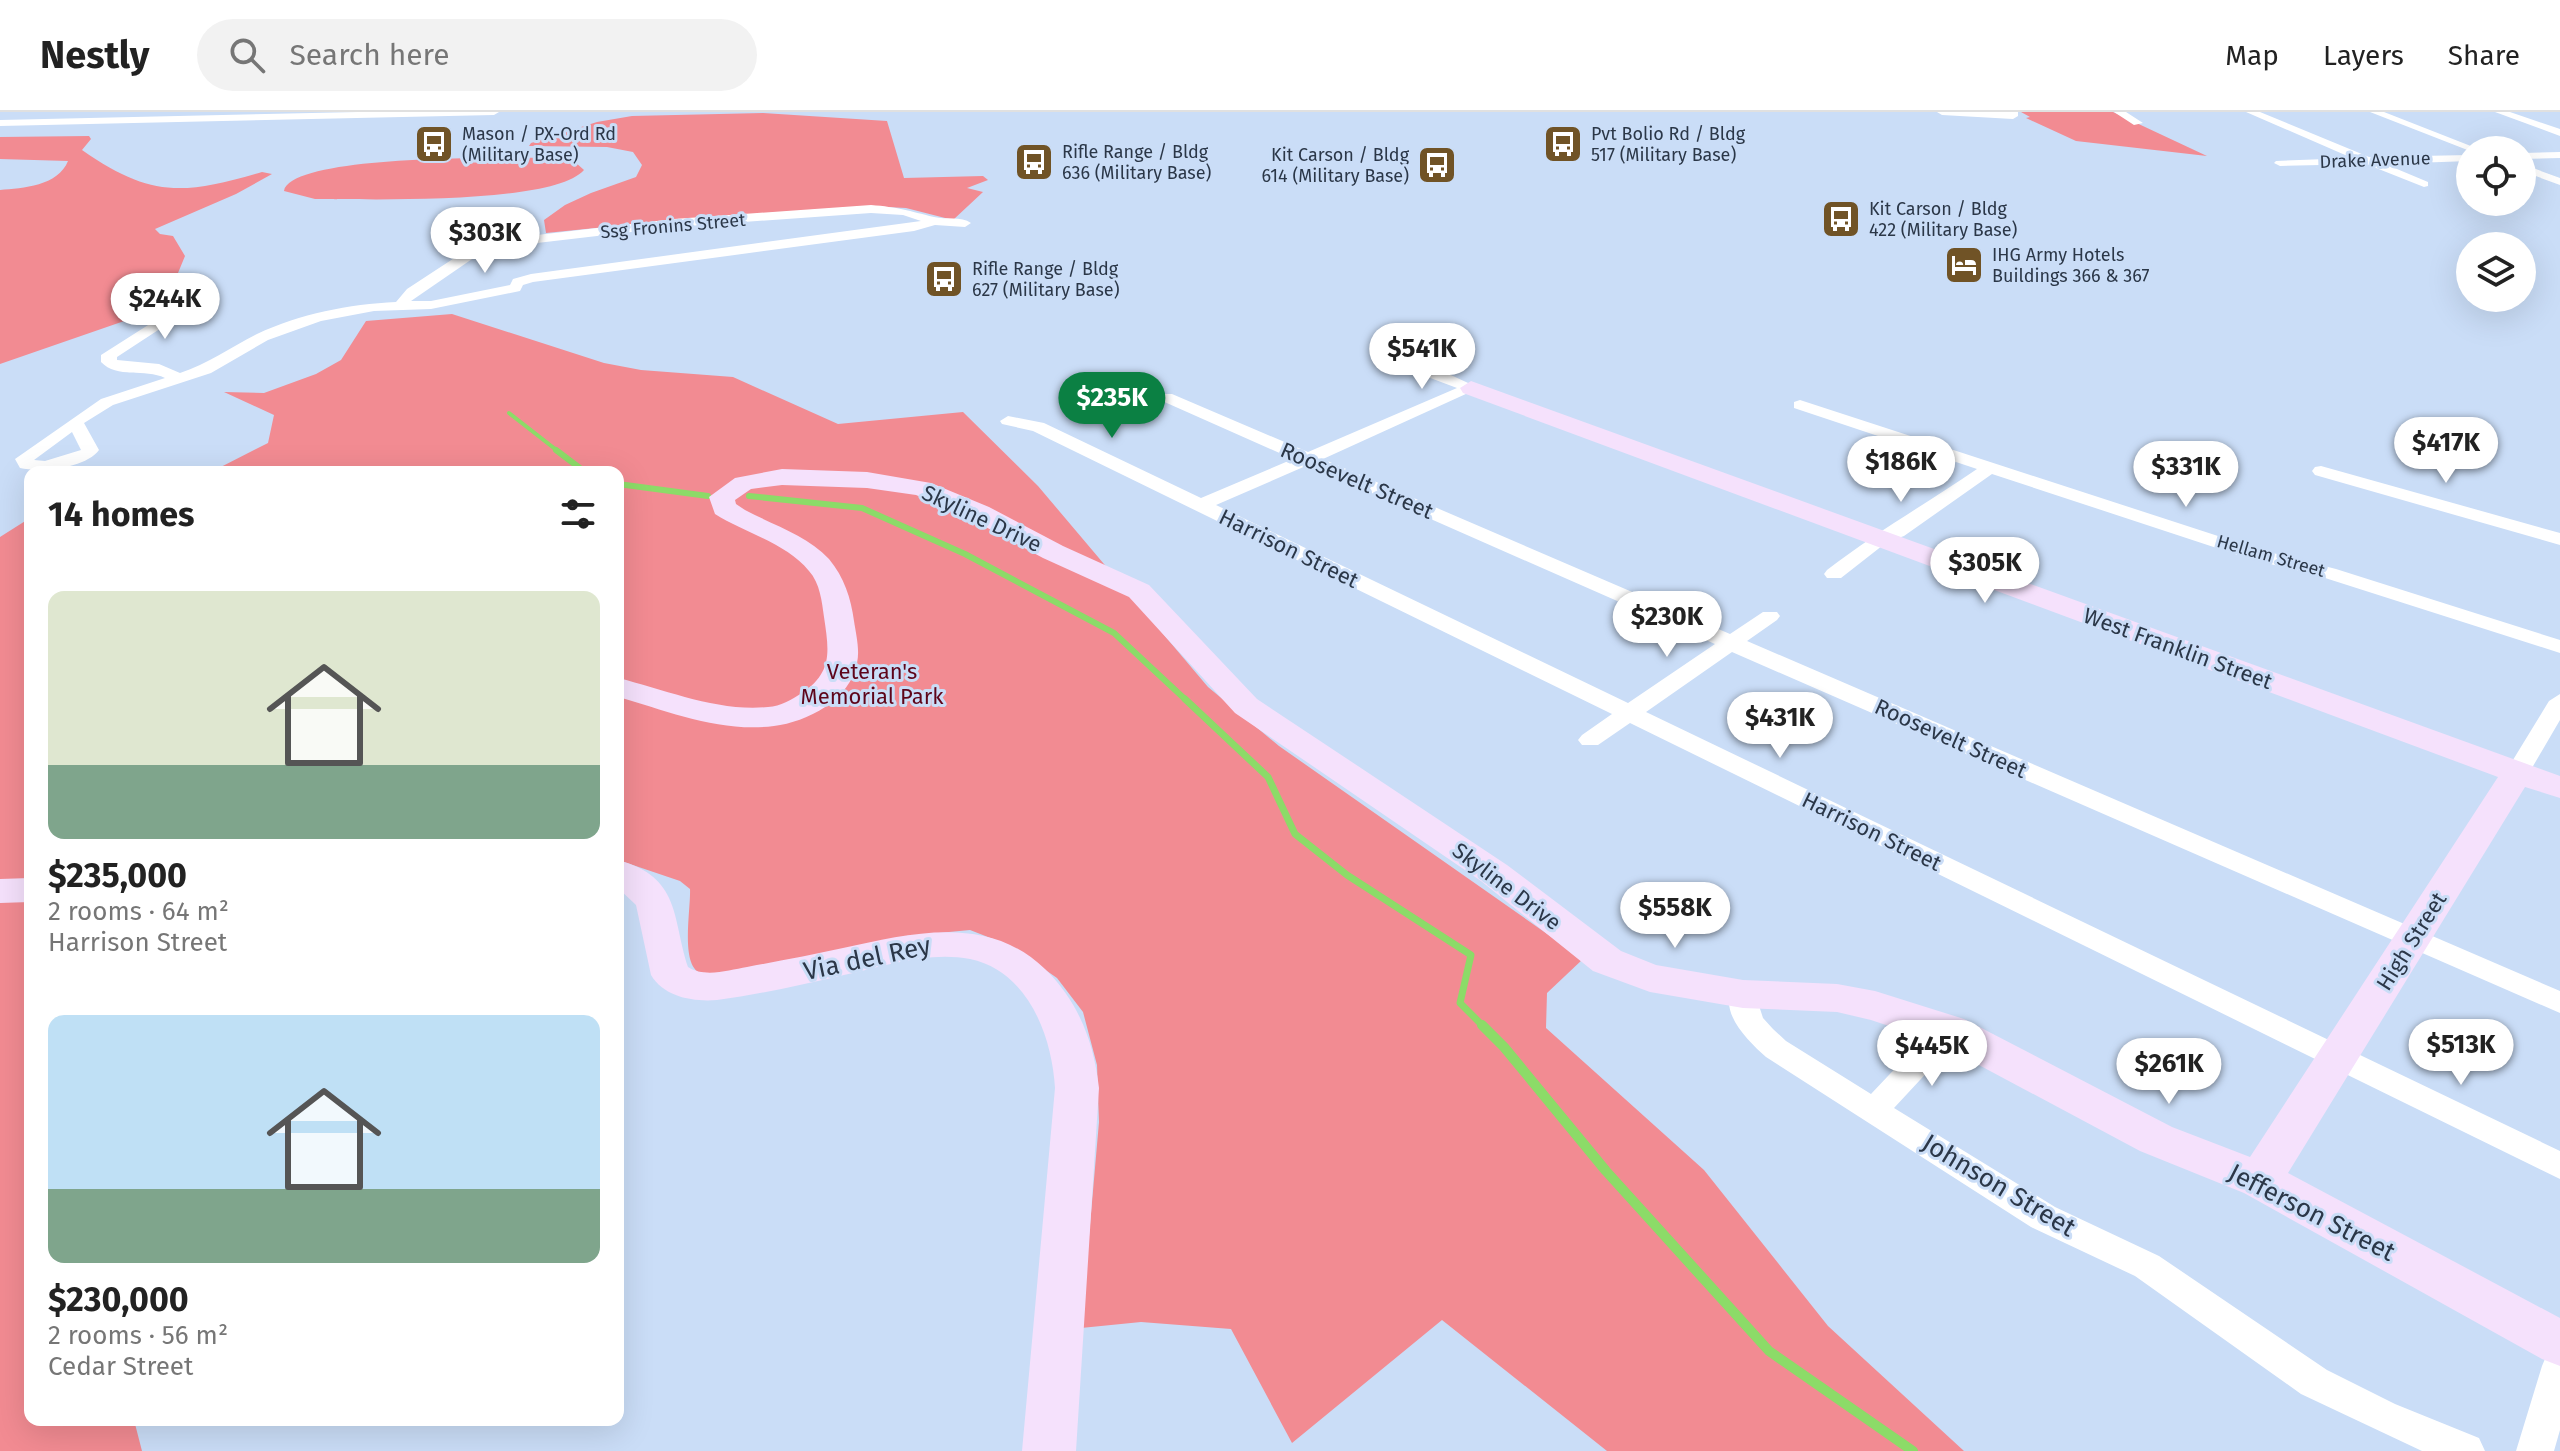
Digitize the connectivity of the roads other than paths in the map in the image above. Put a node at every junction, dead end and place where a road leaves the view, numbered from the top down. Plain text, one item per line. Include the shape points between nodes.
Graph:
1 (9, 112) edge
2 (221, 112) edge
3 (494, 112) edge
4 (1942, 112) edge
5 (2119, 112) edge
6 (2251, 112) edge
7 (2375, 112) edge
8 (2500, 112) edge
9 (2014, 113) edge
10 (0, 116) edge
11 (206, 119) junction
12 (0, 123) edge
13 (2138, 123) dead end
14 (2560, 133) edge
15 (2456, 142) edge
16 (2560, 155) edge
17 (2536, 156) edge
18 (2456, 158) edge
19 (2366, 160) junction
20 (2280, 163) dead end
21 (2536, 173) edge
22 (2560, 182) edge
23 (2424, 184) dead end
24 (934, 221) junction
25 (965, 223) dead end
26 (194, 302) dead end
27 (400, 306) junction
28 (1392, 353) dead end
29 (179, 379) junction
30 (1471, 388) junction
31 (1166, 397) dead end
32 (1800, 405) dead end
33 (1008, 421) dead end
34 (75, 422) dead end
35 (1308, 459) junction
36 (1992, 466) junction
37 (2321, 471) dead end
38 (1201, 505) junction
39 (1880, 538) junction
40 (2560, 539) edge
41 (1834, 574) dead end
42 (1770, 616) dead end
43 (1732, 643) junction
44 (2560, 647) edge
45 (624, 689) edge
46 (2560, 701) edge
47 (1628, 714) junction
48 (1590, 740) dead end
49 (2517, 773) junction
50 (2560, 788) edge
51 (624, 875) edge
52 (24, 890) edge
53 (0, 891) edge
54 (2412, 939) junction
55 (1743, 994) junction
56 (2560, 1003) edge
57 (1949, 1030) junction
58 (2337, 1057) junction
59 (1875, 1109) junction
60 (2560, 1166) edge
61 (2260, 1180) junction
62 (2560, 1343) edge
63 (2560, 1366) edge
64 (1049, 1451) edge
65 (2466, 1451) edge
66 (2535, 1451) edge

1 - 10 street
2 - 11 street
3 - 11 street
4 - 9 street via 1989,117
5 - 13 street
6 - 19 street
7 - 15 street
8 - 14 street
11 - 12 street
16 - 17 street
18 - 19 street, Drake Avenue
19 - 20 street, Drake Avenue
19 - 23 street
21 - 22 street
24 - 25 street, Ssg Fronins Street
24 - 27 street via 531,278 515,288
24 - 27 street, Ssg Fronins Street via 904,211 871,209 674,223 510,243 464,257
26 - 29 street via 109,355 115,366 159,369
27 - 29 street via 356,309 272,332 216,366
28 - 30 street, West Franklin Street
29 - 34 street via 114,400
30 - 35 street
30 - 39 street, West Franklin Street
31 - 35 street, Roosevelt Street
32 - 36 street, Hellam Street
33 - 38 street, Harrison Street via 1038,427
35 - 38 street
35 - 43 street, Roosevelt Street
36 - 39 street via 1897,532
36 - 44 street, Hellam Street via 2254,554
37 - 40 street
38 - 47 street, Harrison Street
39 - 41 street
39 - 49 street, West Franklin Street
42 - 43 street
43 - 47 street
43 - 54 street, Roosevelt Street
45 - 55 street, Skyline Drive via 736,717 781,713 818,698 839,675 844,654 830,581 801,550 724,508 722,497 744,483 782,477 922,488 1139,591 1246,706 1494,873 1607,961 1650,978
46 - 49 street, High Street
47 - 48 street
47 - 58 street, Harrison Street
49 - 50 street, West Franklin Street
49 - 54 street, High Street
51 - 64 street, Via del Rey via 653,902 671,975 687,985 727,985 940,942 999,955 1046,995 1070,1037 1077,1088
52 - 53 street
54 - 56 street, Roosevelt Street
54 - 58 street, High Street
55 - 57 street, Jefferson Street via 1837,998
55 - 59 street, Johnson Street via 1744,1013 1776,1049
57 - 59 street
57 - 61 street, Jefferson Street via 2156,1139
58 - 60 street, Harrison Street
58 - 61 street, High Street
59 - 65 street, Johnson Street via 2043,1217 2147,1266 2314,1382
61 - 62 street, Jefferson Street
63 - 66 street

